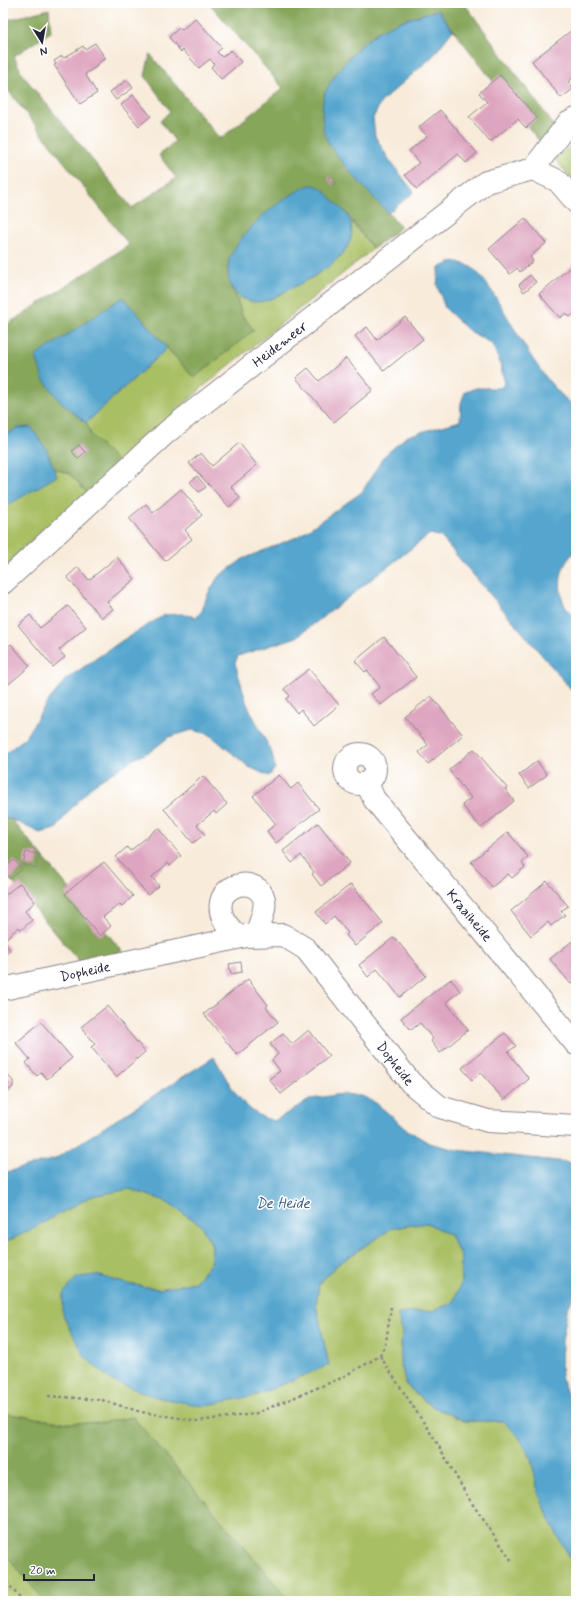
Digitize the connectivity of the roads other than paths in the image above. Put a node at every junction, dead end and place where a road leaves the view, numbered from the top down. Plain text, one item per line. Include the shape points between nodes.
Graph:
1 (576, 119) edge
2 (533, 169) junction
3 (576, 202) edge
4 (3, 583) edge
5 (368, 783) dead end
6 (3, 989) edge
7 (576, 1044) edge
8 (576, 1126) edge

1 - 2 street via 568,123
2 - 3 street via 558,181
2 - 4 street, Heidemeer via 486,182 167,432
5 - 7 street, Kraaiheide via 374,799
6 - 8 street, Dopheide via 247,936 284,935 306,949 411,1083 440,1107 488,1121

